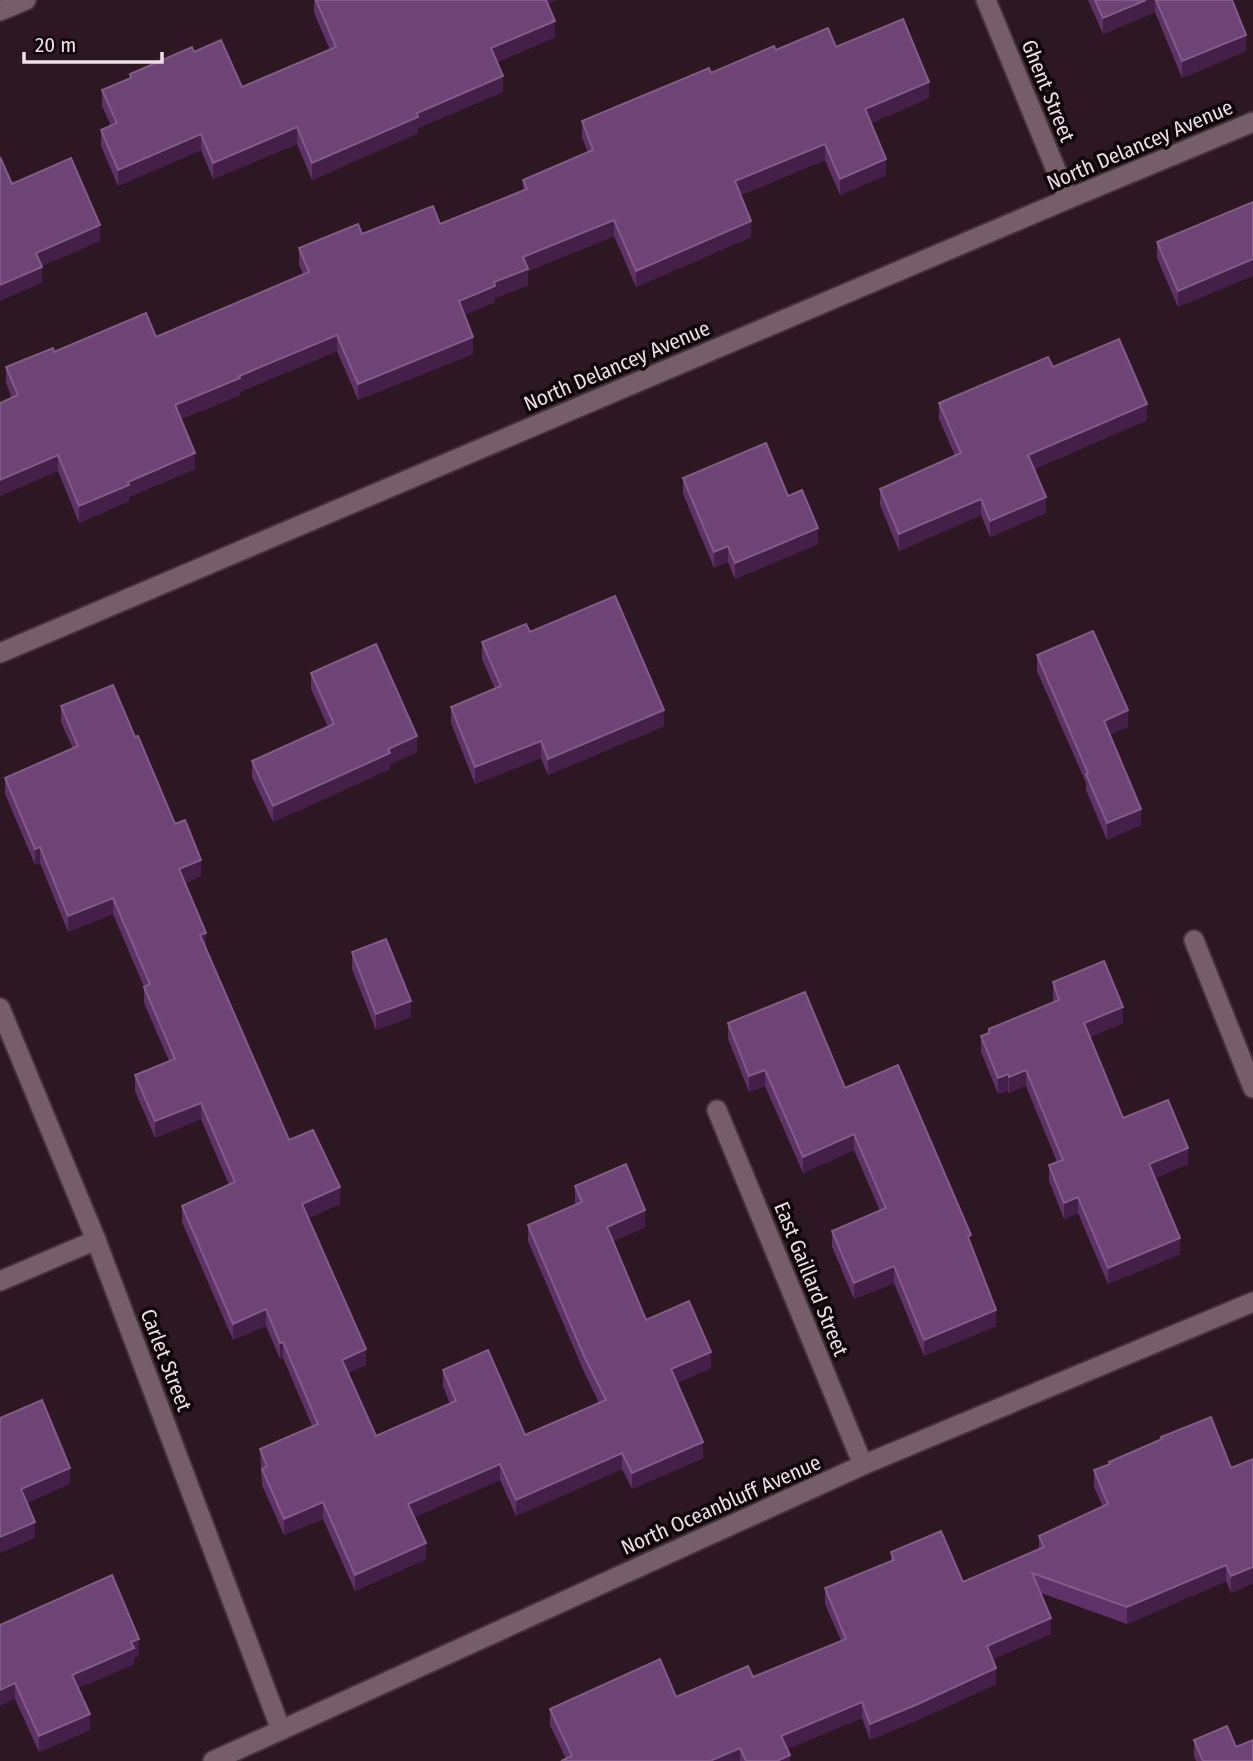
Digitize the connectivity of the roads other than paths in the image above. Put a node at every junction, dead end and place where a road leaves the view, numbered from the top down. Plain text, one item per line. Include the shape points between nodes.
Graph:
1 (26, 0) edge
2 (986, 0) edge
3 (0, 11) edge
4 (1253, 122) edge
5 (1068, 199) junction
6 (0, 653) edge
7 (1194, 940) dead end
8 (0, 1008) edge
9 (1253, 1088) edge
10 (717, 1110) dead end
11 (96, 1240) junction
12 (0, 1281) edge
13 (1253, 1302) edge
14 (863, 1465) junction
15 (281, 1730) junction
16 (213, 1761) edge

1 - 3 street
2 - 5 street, Ghent Street
4 - 5 street, North Delancey Avenue
5 - 6 street, North Delancey Avenue
7 - 9 street
8 - 11 street, Carlet Street
10 - 14 street, East Gaillard Street
11 - 12 street
11 - 15 street, Carlet Street
13 - 14 street, North Oceanbluff Avenue
14 - 15 street, North Oceanbluff Avenue
15 - 16 street, North Oceanbluff Avenue

